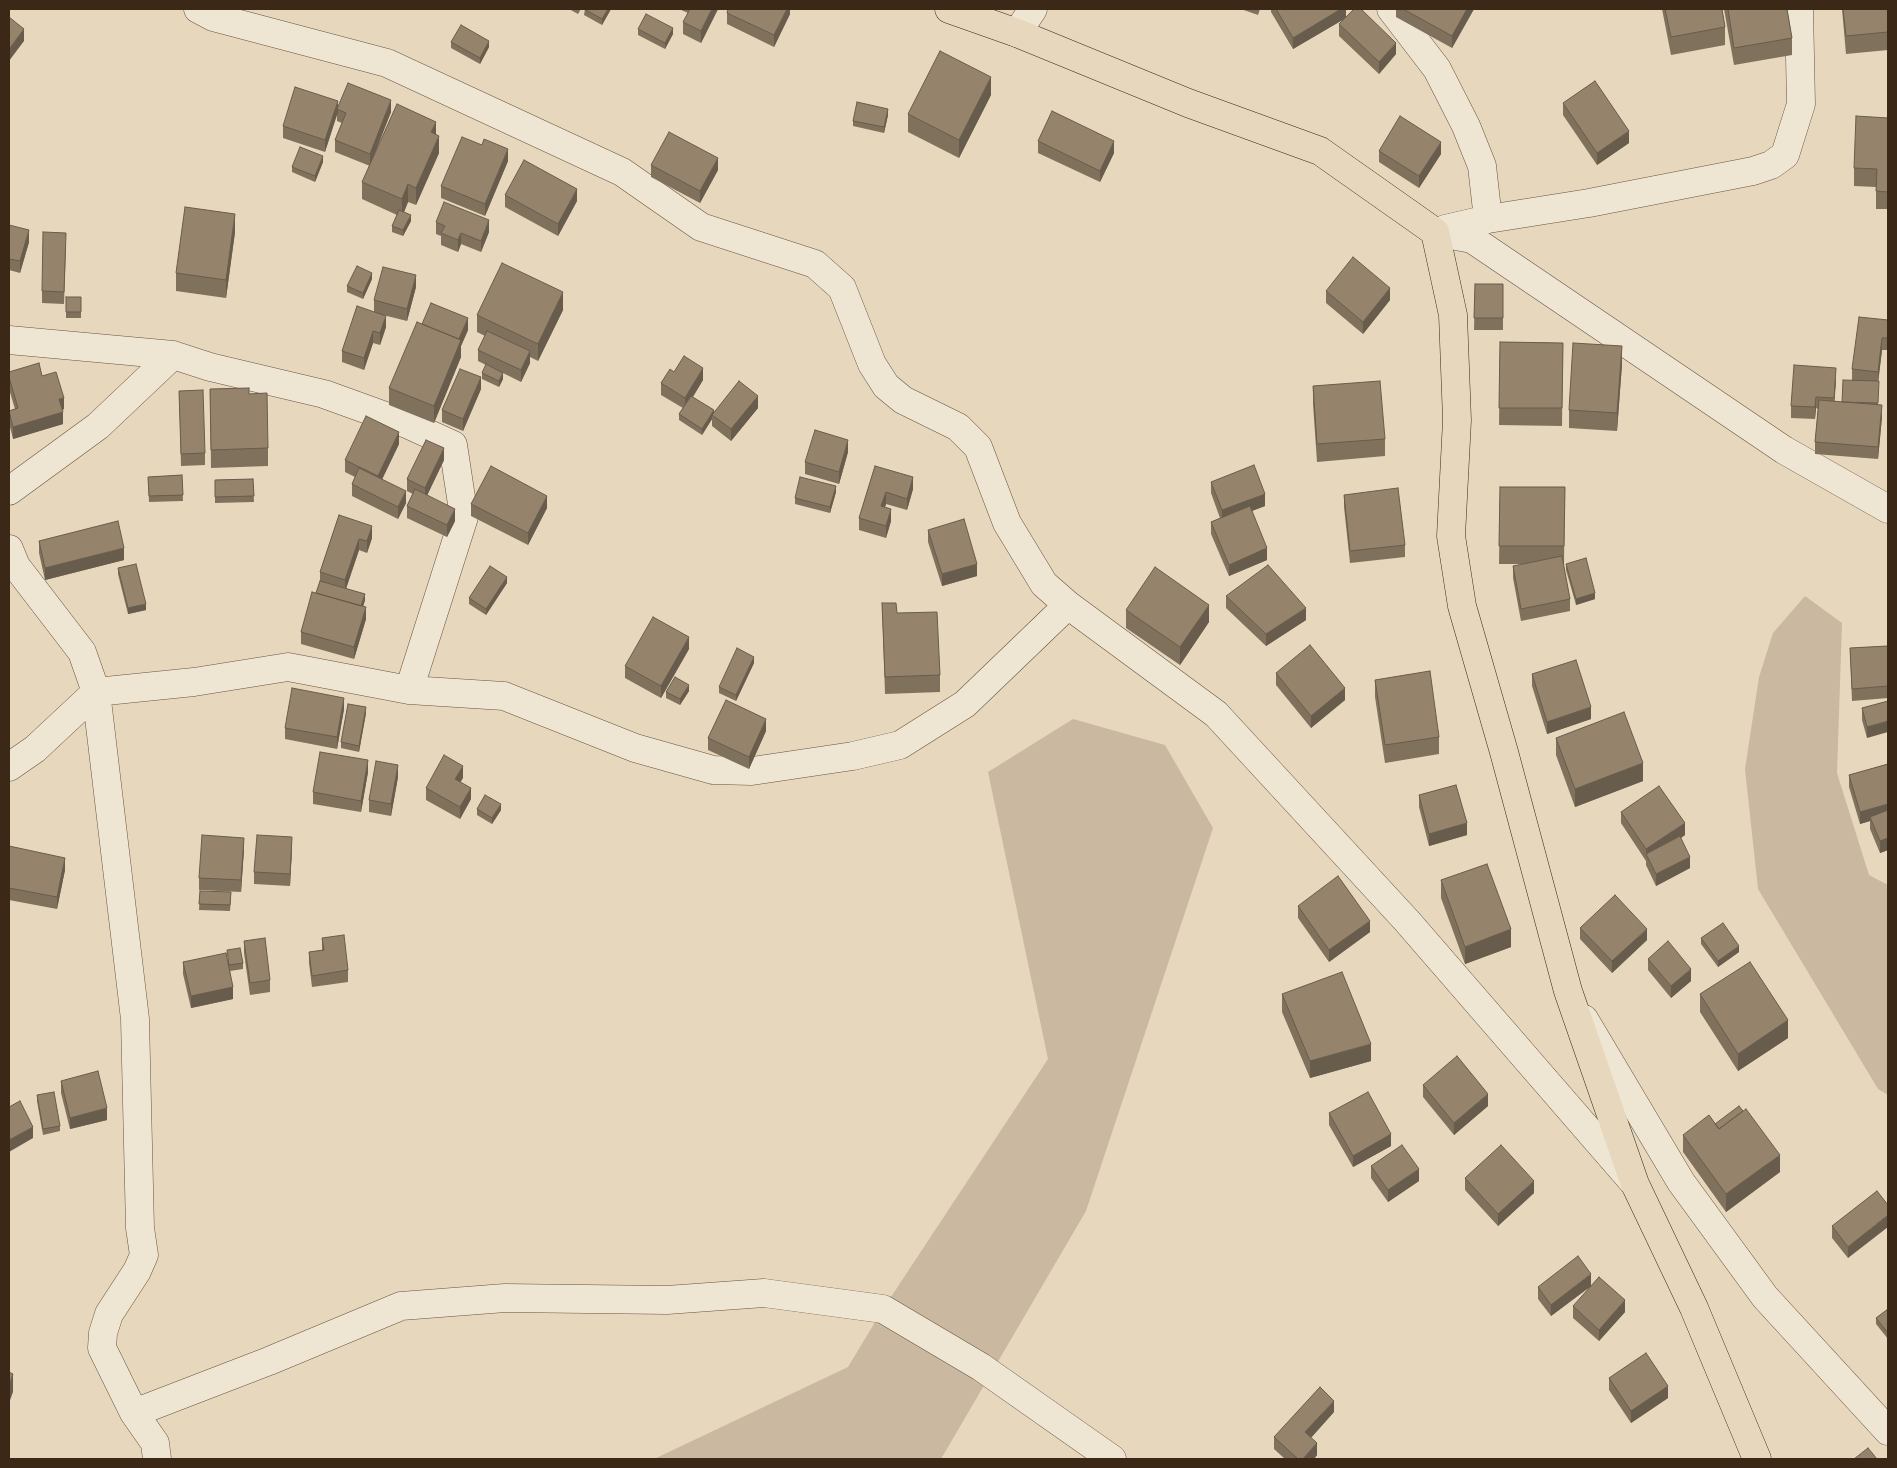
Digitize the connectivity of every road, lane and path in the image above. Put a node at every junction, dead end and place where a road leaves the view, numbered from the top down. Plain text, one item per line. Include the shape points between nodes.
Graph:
1 (948, 9) edge
2 (1033, 9) edge
3 (1391, 9) edge
4 (1799, 9) edge
5 (209, 12) edge
6 (1017, 33) junction
7 (1488, 220) junction
8 (1435, 232) junction
9 (9, 340) edge
10 (173, 355) junction
11 (9, 491) edge
12 (1888, 509) edge
13 (9, 549) edge
14 (1068, 605) junction
15 (409, 690) junction
16 (96, 692) junction
17 (9, 767) edge
18 (1568, 991) junction
19 (1635, 1184) junction
20 (134, 1413) junction
21 (1888, 1431) edge
22 (158, 1459) edge
23 (1112, 1459) edge
24 (1757, 1459) edge

1 - 6 main road
2 - 6 street
3 - 7 street via 1437,68 1466,126 1482,166
4 - 7 street via 1801,104 1785,155 1771,165 1589,203
5 - 14 street via 387,63 622,172 701,227 815,264 842,288 872,364 886,386 903,400 958,427 978,447 1007,523 1044,584
6 - 8 main road via 1188,103 1320,152
7 - 8 street
8 - 12 street via 1472,239 1784,450
8 - 18 main road via 1453,315 1456,420 1452,536 1462,606
9 - 10 street
10 - 11 street via 98,426
10 - 15 street via 324,394 407,424 453,445 464,517
13 - 16 street via 16,566 82,652
14 - 15 street via 965,704 900,745 853,756 752,770 713,770 635,748 504,696
14 - 19 street via 1216,714 1407,921
15 - 16 street via 288,667 194,682
16 - 17 street via 35,749
16 - 20 street via 135,1018 140,1228 144,1255 108,1314 102,1348
18 - 19 main road
18 - 21 street via 1686,1190 1765,1297
19 - 24 main road via 1694,1308
20 - 22 street via 156,1443
20 - 23 street via 401,1306 505,1298 667,1300 764,1294 883,1309 981,1367

